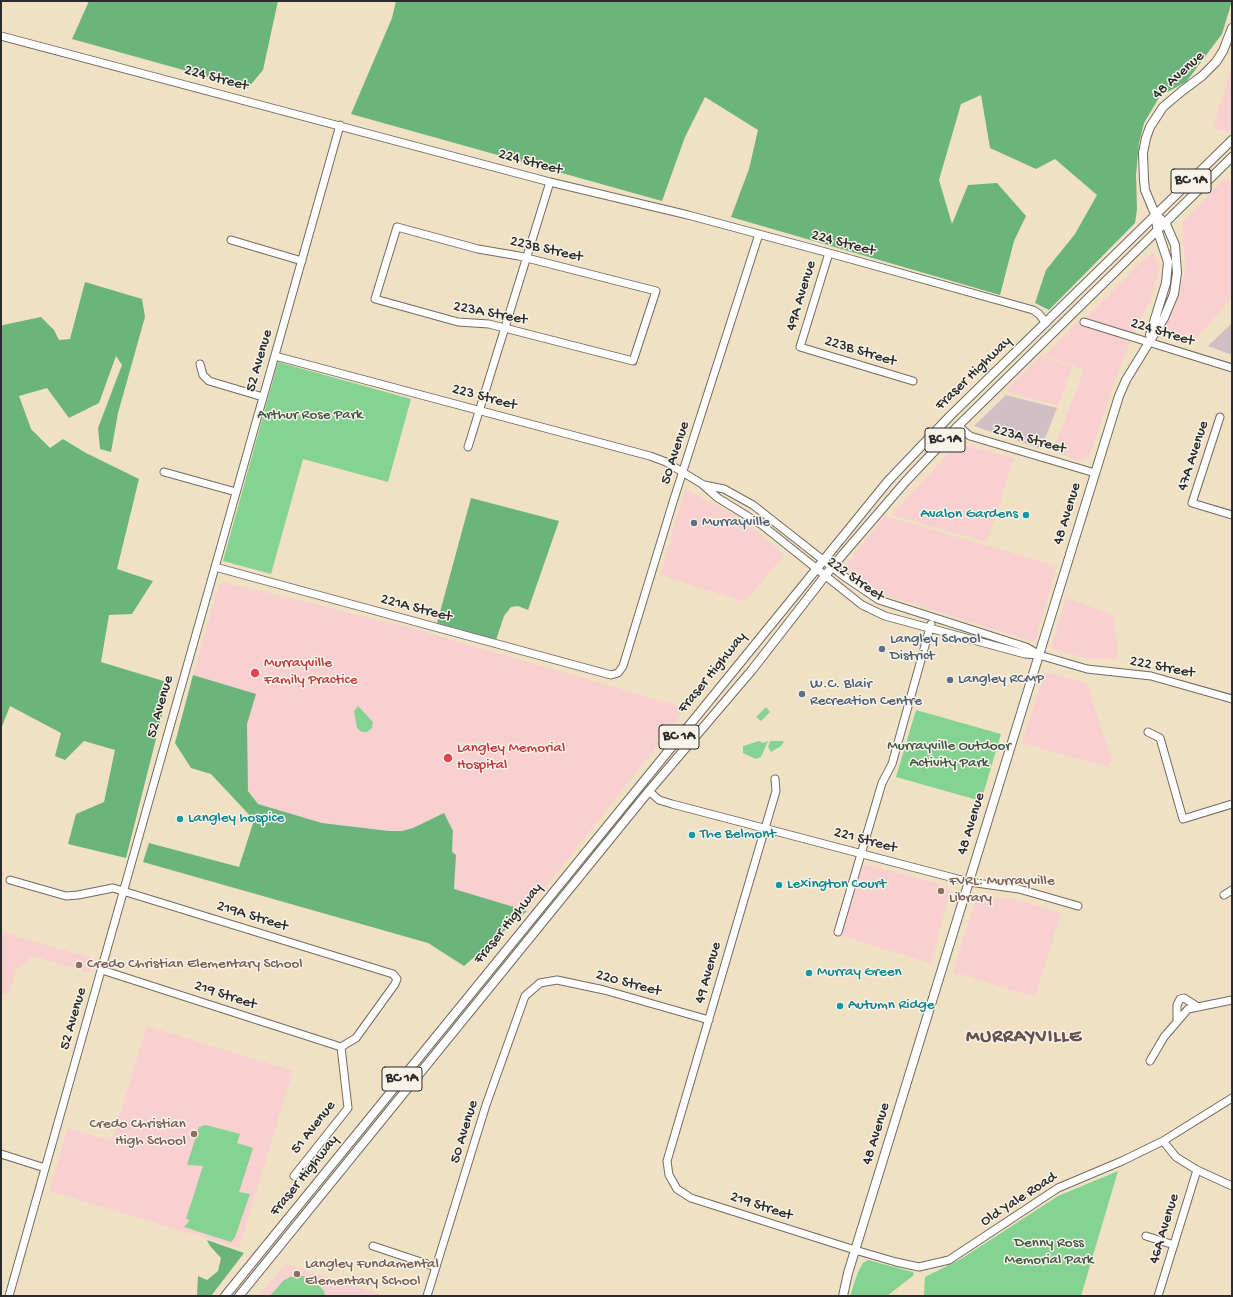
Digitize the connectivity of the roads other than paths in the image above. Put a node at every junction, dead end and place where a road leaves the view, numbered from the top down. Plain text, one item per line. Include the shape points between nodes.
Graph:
1 (1232, 28) edge
2 (1, 36) edge
3 (340, 126) junction
4 (1232, 140) edge
5 (1232, 157) edge
6 (550, 182) junction
7 (1155, 214) junction
8 (1166, 224) junction
9 (1158, 232) junction
10 (759, 234) junction
11 (231, 240) dead end
12 (829, 253) junction
13 (527, 258) junction
14 (302, 260) junction
15 (386, 266) joint
16 (1084, 322) dead end
17 (1046, 323) junction
18 (506, 329) junction
19 (1148, 342) junction
20 (800, 347) joint
21 (275, 356) junction
22 (633, 361) joint
23 (200, 364) dead end
24 (1232, 368) edge
25 (913, 381) dead end
26 (263, 397) junction
27 (479, 410) junction
28 (1220, 417) dead end
29 (958, 426) junction
30 (468, 447) dead end
31 (164, 472) dead end
32 (1095, 473) junction
33 (683, 474) junction
34 (702, 484) junction
35 (236, 492) junction
36 (1232, 515) edge
37 (823, 560) junction
38 (215, 567) junction
39 (832, 567) junction
40 (816, 569) junction
41 (825, 577) junction
42 (933, 618) junction
43 (930, 629) junction
44 (1039, 655) junction
45 (611, 675) joint
46 (1232, 699) edge
47 (1148, 732) dead end
48 (775, 779) dead end
49 (649, 792) junction
50 (1232, 804) edge
51 (765, 828) junction
52 (861, 854) junction
53 (10, 880) dead end
54 (969, 882) junction
55 (1232, 890) edge
56 (124, 891) junction
57 (1224, 895) dead end
58 (1078, 906) dead end
59 (838, 932) dead end
60 (102, 970) junction
61 (540, 983) joint
62 (1232, 1000) edge
63 (1198, 1007) junction
64 (709, 1020) junction
65 (1177, 1021) junction
66 (341, 1046) junction
67 (1150, 1061) dead end
68 (1232, 1098) edge
69 (1163, 1141) junction
70 (1, 1154) edge
71 (45, 1168) junction
72 (1197, 1170) junction
73 (669, 1175) joint
74 (294, 1176) dead end
75 (1232, 1186) edge
76 (1146, 1236) dead end
77 (1174, 1245) junction
78 (373, 1246) dead end
79 (855, 1250) junction
80 (436, 1267) junction
81 (9, 1296) edge
82 (225, 1296) edge
83 (239, 1296) edge
84 (427, 1296) edge
85 (842, 1296) edge
86 (1158, 1296) edge

1 - 7 main road, 48 Avenue via 1223,52 1208,71 1172,98 1150,127 1142,170 1145,190
2 - 3 street, 224 Street
3 - 6 street, 224 Street
3 - 14 street, 52 Avenue
4 - 7 main road, Fraser Highway / BC 1A
5 - 8 main road, Fraser Highway / BC 1A
6 - 10 street, 224 Street
6 - 13 street
7 - 8 main road, 48 Avenue
7 - 9 main road, 48 Avenue
7 - 17 main road, Fraser Highway / BC 1A
8 - 9 main road, Fraser Highway / BC 1A
8 - 19 main road, 48 Avenue via 1177,259 1176,283 1164,318
9 - 19 main road, 48 Avenue via 1168,262 1167,274 1164,294
9 - 29 main road, Fraser Highway / BC 1A
10 - 12 street, 224 Street
10 - 33 street, 50 Avenue
11 - 14 street
12 - 17 street, 224 Street via 1033,310
12 - 20 street, 49A Avenue
13 - 15 street, 223B Street via 478,249 397,227
13 - 18 street
13 - 22 street, 223B Street via 656,291
14 - 21 street, 52 Avenue
15 - 18 street, 223A Street via 375,299 458,322 489,324
16 - 19 street, 224 Street
17 - 37 main road, Fraser Highway / BC 1A via 904,464
18 - 22 street, 223A Street
18 - 27 street
19 - 24 street, 224 Street
19 - 32 main road, 48 Avenue via 1121,392
20 - 25 street, 223B Street
21 - 26 street, 52 Avenue
21 - 27 street, 223 Street
23 - 26 street via 203,375 209,381
26 - 35 street, 52 Avenue
27 - 30 street
27 - 33 street, 223 Street via 650,456 666,462
28 - 36 street, 47A Avenue via 1192,503
29 - 32 street, 223A Street via 970,436
29 - 39 main road, Fraser Highway / BC 1A
31 - 35 street
32 - 44 main road, 48 Avenue
33 - 34 street, 222 Street
33 - 45 street, 50 Avenue via 623,666 618,673
34 - 37 street, 222 Street via 724,489 754,505
34 - 40 street, 222 Street via 718,498 762,525
35 - 38 street, 52 Avenue
37 - 39 street, 222 Street
37 - 40 main road, Fraser Highway / BC 1A
38 - 45 street, 221A Street
38 - 56 street, 52 Avenue
39 - 41 main road, Fraser Highway / BC 1A
39 - 42 street, 222 Street via 868,595
40 - 41 street, 222 Street
40 - 82 main road, Fraser Highway / BC 1A
41 - 43 street, 222 Street via 873,611
41 - 49 main road, Fraser Highway / BC 1A via 752,670
42 - 43 street
42 - 44 street, 222 Street via 1026,647
43 - 44 street, 222 Street via 1025,654
43 - 52 street via 892,764 882,783
44 - 46 street, 222 Street via 1093,671 1151,676
44 - 54 main road, 48 Avenue
47 - 50 street via 1160,738 1183,819
48 - 51 street, 49 Avenue via 776,791
49 - 51 street, 221 Street via 662,801
49 - 83 main road, Fraser Highway / BC 1A
51 - 52 street, 221 Street
51 - 64 street, 49 Avenue
52 - 54 street, 221 Street
52 - 59 street
53 - 56 street, 219A Street via 66,896 106,888
54 - 58 street, 221 Street via 1019,889
54 - 79 main road, 48 Avenue
55 - 57 street
56 - 60 street, 52 Avenue
56 - 66 street, 219A Street via 393,974 397,979 395,984 356,1038
60 - 66 street, 219 Street
60 - 71 street, 52 Avenue
61 - 64 street, 220 Street via 557,980 604,990
61 - 80 street, 50 Avenue via 525,996 514,1023
62 - 63 street
63 - 65 street via 1188,1009
63 - 65 street via 1184,998 1180,1000 1177,1005
64 - 73 street, 49 Avenue via 667,1161
65 - 67 street via 1164,1036
66 - 74 street, 51 Avenue via 348,1108
68 - 69 street, Old Yale Road
69 - 72 street via 1176,1157
69 - 79 street, Old Yale Road via 1122,1162 1058,1188 949,1260 919,1267
70 - 71 street
71 - 81 street, 52 Avenue
72 - 75 street
72 - 77 street, 46A Avenue
73 - 79 street, 219 Street via 677,1189 691,1198
76 - 77 street
77 - 86 street, 46A Avenue
78 - 80 street
79 - 85 main road, 48 Avenue
80 - 84 street, 50 Avenue

